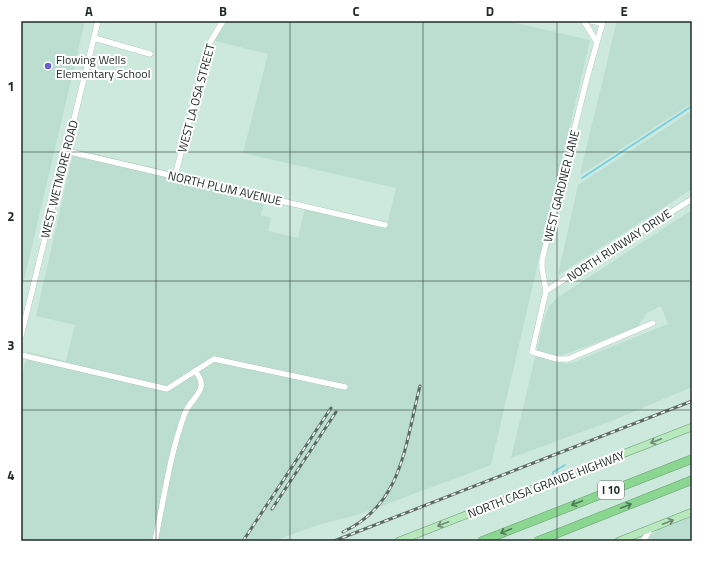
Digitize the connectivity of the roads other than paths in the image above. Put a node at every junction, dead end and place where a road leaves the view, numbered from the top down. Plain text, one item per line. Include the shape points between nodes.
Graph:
1 (98, 21) edge
2 (223, 21) edge
3 (584, 21) edge
4 (592, 21) edge
5 (602, 22) edge
6 (94, 38) junction
7 (596, 42) junction
8 (150, 54) dead end
9 (66, 150) junction
10 (175, 176) junction
11 (692, 199) edge
12 (385, 225) dead end
13 (546, 291) junction
14 (653, 323) dead end
15 (21, 336) edge
16 (21, 355) edge
17 (195, 371) junction
18 (345, 387) dead end
19 (692, 427) edge
20 (692, 459) edge
21 (692, 480) edge
22 (692, 512) edge
23 (652, 528) junction
24 (155, 541) edge
25 (399, 541) edge
26 (482, 541) edge
27 (538, 541) edge
28 (619, 541) edge
29 (642, 541) edge

1 - 6 street, WEST WETMORE ROAD
2 - 10 street, WEST LA OSA STREET via 209,44
3 - 7 street
4 - 5 street
5 - 7 street, WEST GARDNER LANE
6 - 8 street
6 - 9 street, WEST WETMORE ROAD
7 - 13 street, WEST GARDNER LANE via 542,260
9 - 10 street, NORTH PLUM AVENUE
9 - 15 street, WEST WETMORE ROAD
10 - 12 street, NORTH PLUM AVENUE
11 - 13 street, NORTH RUNWAY DRIVE
13 - 14 street, WEST GARDNER LANE via 532,352 568,359
16 - 17 street via 167,389
17 - 18 street via 214,359
17 - 24 street via 201,379 201,387 188,406 178,438
19 -> 25 main road, NORTH CASA GRANDE HIGHWAY
20 -> 26 highway, I 10
27 -> 21 highway, I 10
23 -> 22 main road
23 - 28 main road
23 - 29 street

